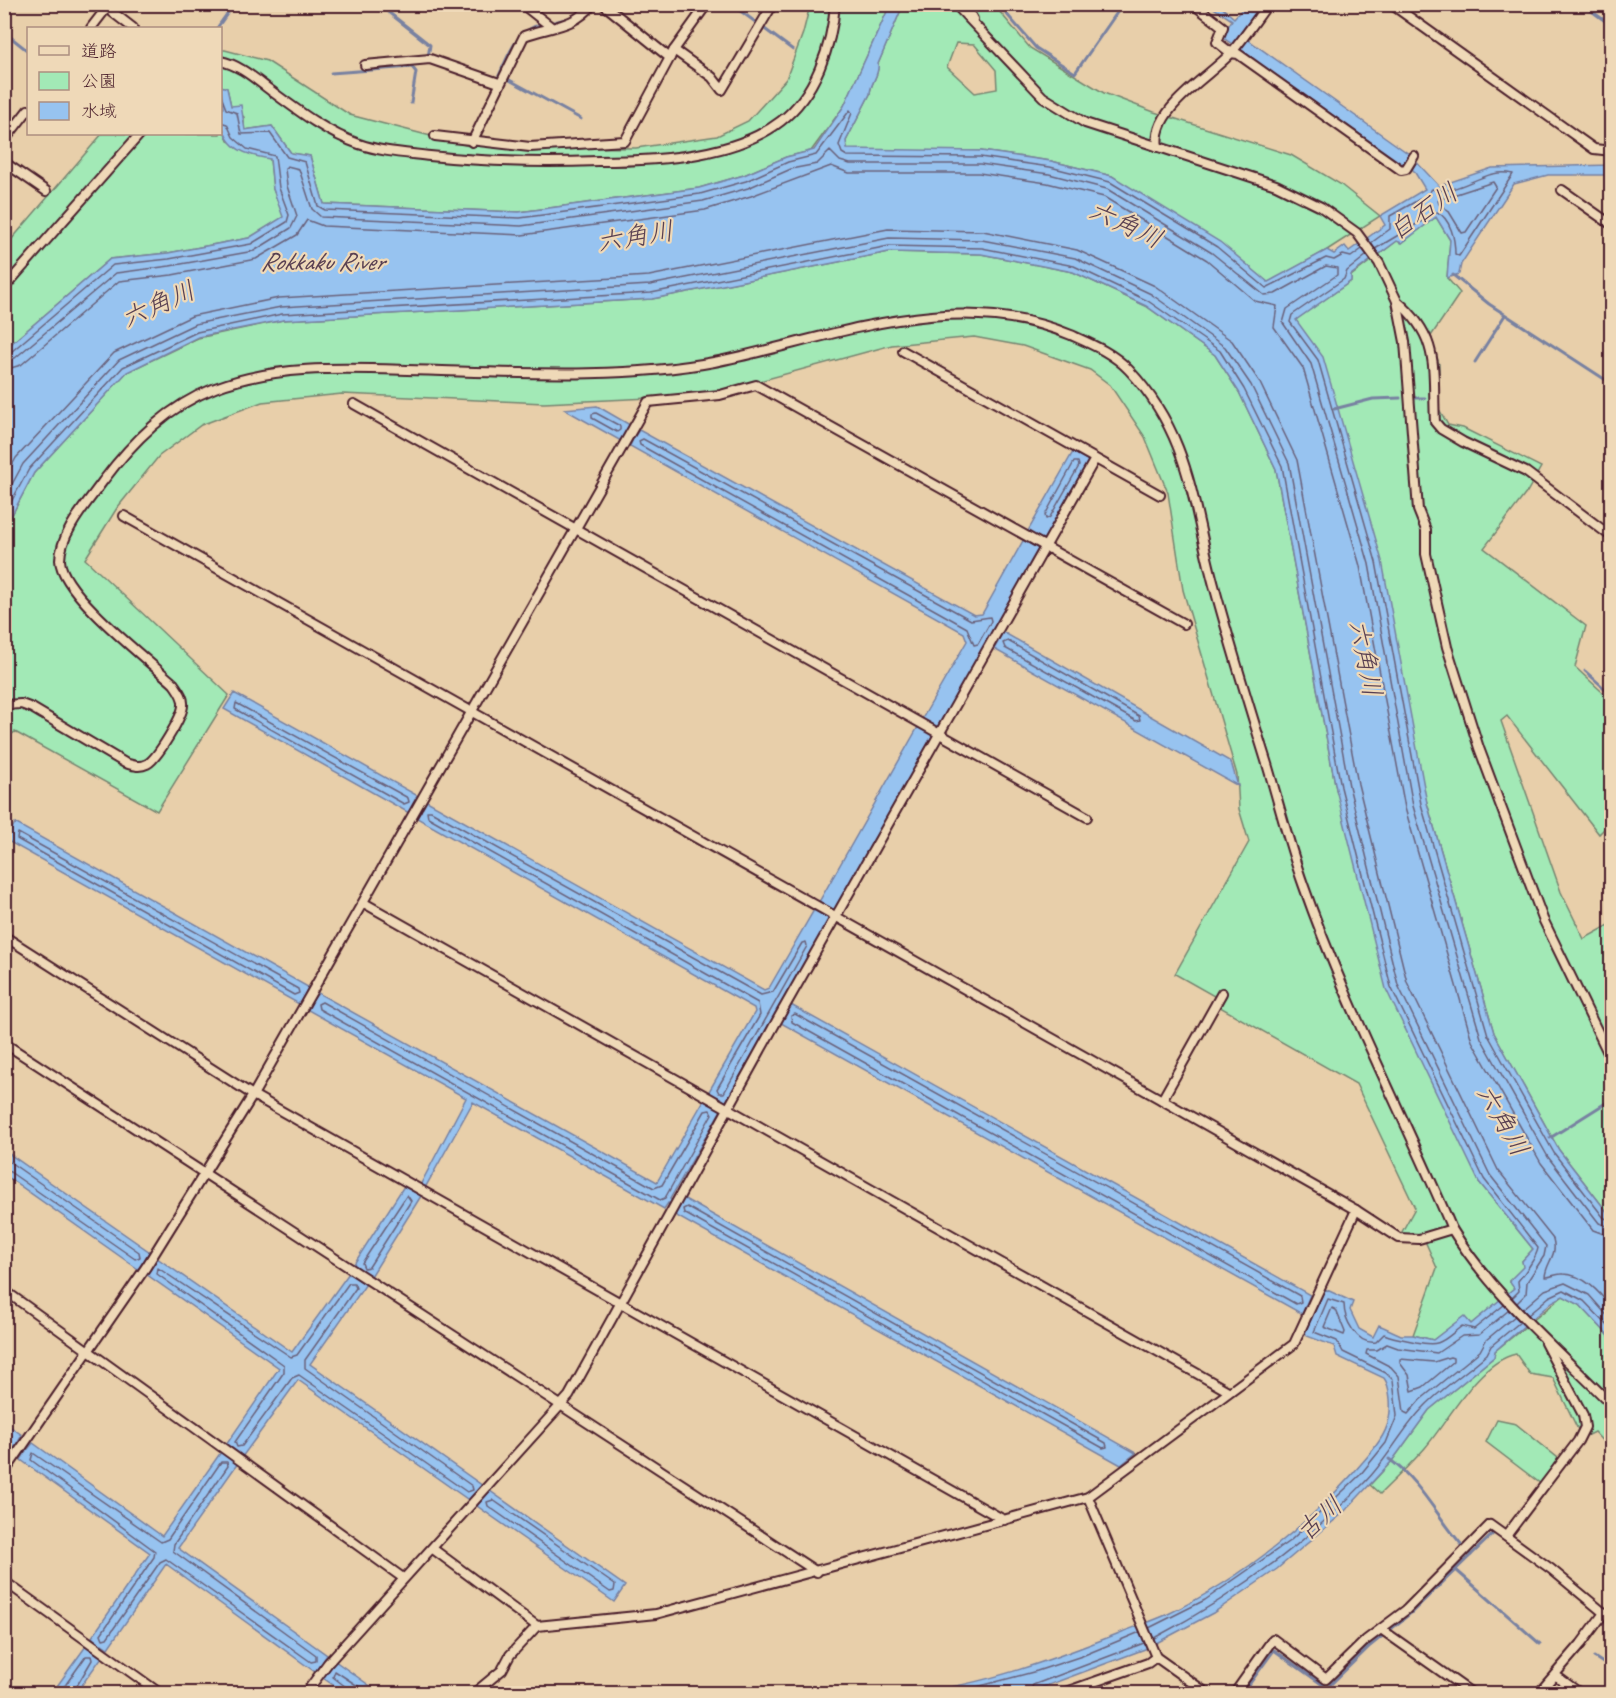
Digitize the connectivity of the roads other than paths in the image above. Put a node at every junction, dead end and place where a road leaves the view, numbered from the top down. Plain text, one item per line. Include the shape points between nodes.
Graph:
1 (522, 4) edge
2 (593, 4) edge
3 (603, 4) edge
4 (707, 4) edge
5 (773, 4) edge
6 (837, 4) edge
7 (955, 4) edge
8 (964, 4) edge
9 (1193, 4) edge
10 (1268, 4) edge
11 (1391, 4) edge
12 (106, 6) edge
13 (547, 24) junction
14 (92, 27) edge
15 (132, 27) edge
16 (980, 31) junction
17 (1231, 53) junction
18 (672, 54) junction
19 (365, 65) dead end
20 (225, 66) edge
21 (502, 78) junction
22 (27, 111) edge
23 (139, 135) edge
24 (435, 135) dead end
25 (4, 141) edge
26 (472, 142) junction
27 (1158, 147) junction
28 (1611, 151) edge
29 (1414, 156) dead end
30 (4, 162) edge
31 (1562, 190) dead end
32 (46, 191) dead end
33 (1611, 225) edge
34 (4, 288) edge
35 (1397, 301) junction
36 (903, 351) dead end
37 (354, 404) dead end
38 (1095, 459) junction
39 (1160, 495) dead end
40 (124, 516) dead end
41 (577, 529) junction
42 (1611, 537) edge
43 (1047, 546) junction
44 (1184, 624) dead end
45 (4, 705) edge
46 (472, 713) junction
47 (940, 734) junction
48 (1088, 817) dead end
49 (364, 903) junction
50 (837, 917) junction
51 (4, 936) edge
52 (1222, 993) dead end
53 (4, 1043) edge
54 (1611, 1061) edge
55 (253, 1095) junction
56 (1162, 1100) junction
57 (728, 1109) junction
58 (204, 1175) junction
59 (1356, 1210) junction
60 (1452, 1229) junction
61 (4, 1290) edge
62 (620, 1302) junction
63 (1541, 1337) junction
64 (88, 1350) junction
65 (1228, 1391) junction
66 (1611, 1405) edge
67 (561, 1406) junction
68 (4, 1473) edge
69 (1088, 1497) junction
70 (1004, 1520) junction
71 (1506, 1536) junction
72 (433, 1549) junction
73 (817, 1572) junction
74 (404, 1578) junction
75 (4, 1581) edge
76 (1608, 1612) edge
77 (537, 1626) junction
78 (1381, 1629) junction
79 (1156, 1657) junction
80 (1555, 1675) junction
81 (161, 1694) edge
82 (305, 1694) edge
83 (473, 1694) edge
84 (1060, 1694) edge
85 (1208, 1694) edge
86 (1234, 1694) edge
87 (1473, 1694) edge
88 (1538, 1694) edge
89 (1581, 1694) edge

1 - 13 street
2 - 13 street via 573,24
3 - 18 street
4 - 18 street
5 - 18 street via 722,90 712,77
6 - 20 street via 819,70 782,121 734,145 660,159 504,163 372,148 310,119 256,78
7 - 16 street
8 - 16 street
9 - 17 street via 1223,27 1217,42
10 - 17 street
11 - 28 street via 1594,149
12 - 14 street
12 - 15 street
13 - 21 street via 524,36
16 - 27 street via 1043,97 1085,123
17 - 27 street via 1166,113 1156,136
17 - 29 street via 1238,54 1401,170
18 - 26 street via 625,141 530,147
19 - 21 street via 430,59
21 - 26 street
22 - 25 street
23 - 34 street
24 - 26 street
27 - 35 street via 1275,185 1322,207 1358,233 1379,262
30 - 32 street
31 - 33 street
35 - 42 street via 1426,338 1435,365 1435,422 1441,429 1526,472
35 - 54 street via 1405,342 1418,510 1426,530 1426,554 1447,646 1479,748 1544,918
36 - 38 street
37 - 41 street
38 - 39 street
38 - 43 street
40 - 46 street
41 - 43 street via 648,402 720,395 756,385
41 - 46 street
41 - 47 street
43 - 44 street
43 - 47 street
45 - 60 street via 32,708 125,763 137,767 155,758 180,717 182,696 174,684 82,600 66,579 60,555 88,501 138,439 169,411 211,389 251,377 303,370 556,372 710,363 844,329 936,316 982,315 1059,330 1107,352 1130,370 1154,401 1183,456 1214,586 1303,884 1358,1021
46 - 49 street
46 - 50 street
47 - 48 street
47 - 50 street
49 - 55 street
49 - 57 street
50 - 56 street
50 - 57 street
51 - 55 street
52 - 56 street
53 - 58 street
55 - 58 street
55 - 62 street
56 - 59 street
57 - 62 street
57 - 65 street
58 - 64 street
58 - 67 street
59 - 60 street via 1399,1238 1419,1239
59 - 65 street via 1294,1344
60 - 63 street via 1464,1249
61 - 64 street
62 - 67 street
62 - 70 street
63 - 66 street
63 - 71 street via 1583,1415 1585,1427
64 - 68 street
64 - 74 street
65 - 69 street
67 - 72 street
67 - 73 street
69 - 70 street
69 - 79 street
70 - 73 street
71 - 76 street
71 - 78 street via 1490,1525 1406,1610
72 - 74 street
72 - 77 street
73 - 77 street via 656,1614
74 - 82 street
75 - 81 street
76 - 80 street
77 - 83 street via 510,1655 502,1670
78 - 86 street via 1326,1678 1273,1639
78 - 87 street
79 - 84 street
79 - 85 street
80 - 88 street
80 - 89 street

